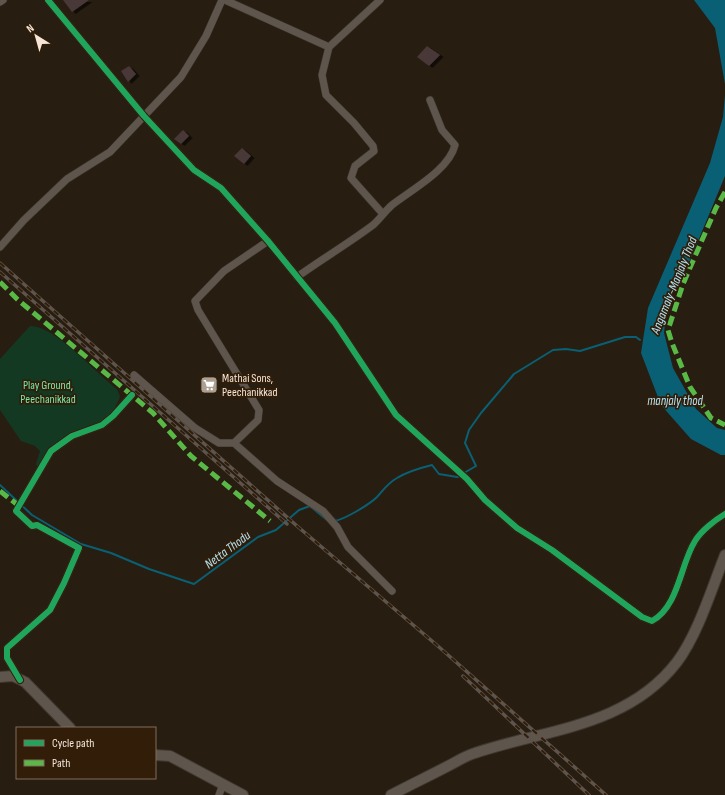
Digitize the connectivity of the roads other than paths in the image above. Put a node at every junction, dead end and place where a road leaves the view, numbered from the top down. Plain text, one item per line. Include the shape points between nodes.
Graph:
1 (3, 0) edge
2 (48, 0) edge
3 (223, 0) edge
4 (380, 0) edge
5 (0, 2) edge
6 (329, 47) junction
7 (430, 100) dead end
8 (144, 116) junction
9 (383, 214) junction
10 (268, 240) junction
11 (0, 247) edge
12 (298, 277) junction
13 (134, 375) dead end
14 (132, 395) dead end
15 (234, 443) junction
16 (725, 514) edge
17 (725, 555) edge
18 (392, 591) dead end
19 (0, 677) edge
20 (20, 680) junction
21 (69, 727) edge
22 (156, 755) edge
23 (223, 784) junction
24 (218, 795) edge
25 (243, 795) edge
26 (391, 795) edge

1 - 5 street
2 - 8 street
3 - 6 street
3 - 8 street via 206,36 181,77
4 - 6 street
6 - 9 street via 322,75 326,95 354,123 373,146 374,151 355,166 351,178
7 - 9 street via 442,130 455,145 454,152 437,172
8 - 10 street via 194,170 221,188
8 - 11 street via 110,152 67,179
9 - 12 street via 374,224
10 - 12 street
10 - 15 street via 224,270 195,302 259,410 258,420
12 - 16 street via 335,323 396,415 517,528 552,550 642,617 652,622 662,616 678,586 695,541
13 - 15 street via 195,428 219,443
14 - 20 street via 102,425 72,436 51,451 16,510 32,526 37,525 79,548 50,610 7,648 7,658
15 - 18 street via 277,481 323,511 338,527 348,547
17 - 26 main road via 691,639 678,661 664,678 635,700 610,714 566,730 510,742 472,754
19 - 20 main road via 13,676
20 - 21 main road
22 - 23 main road via 170,756
23 - 24 street
23 - 25 main road

